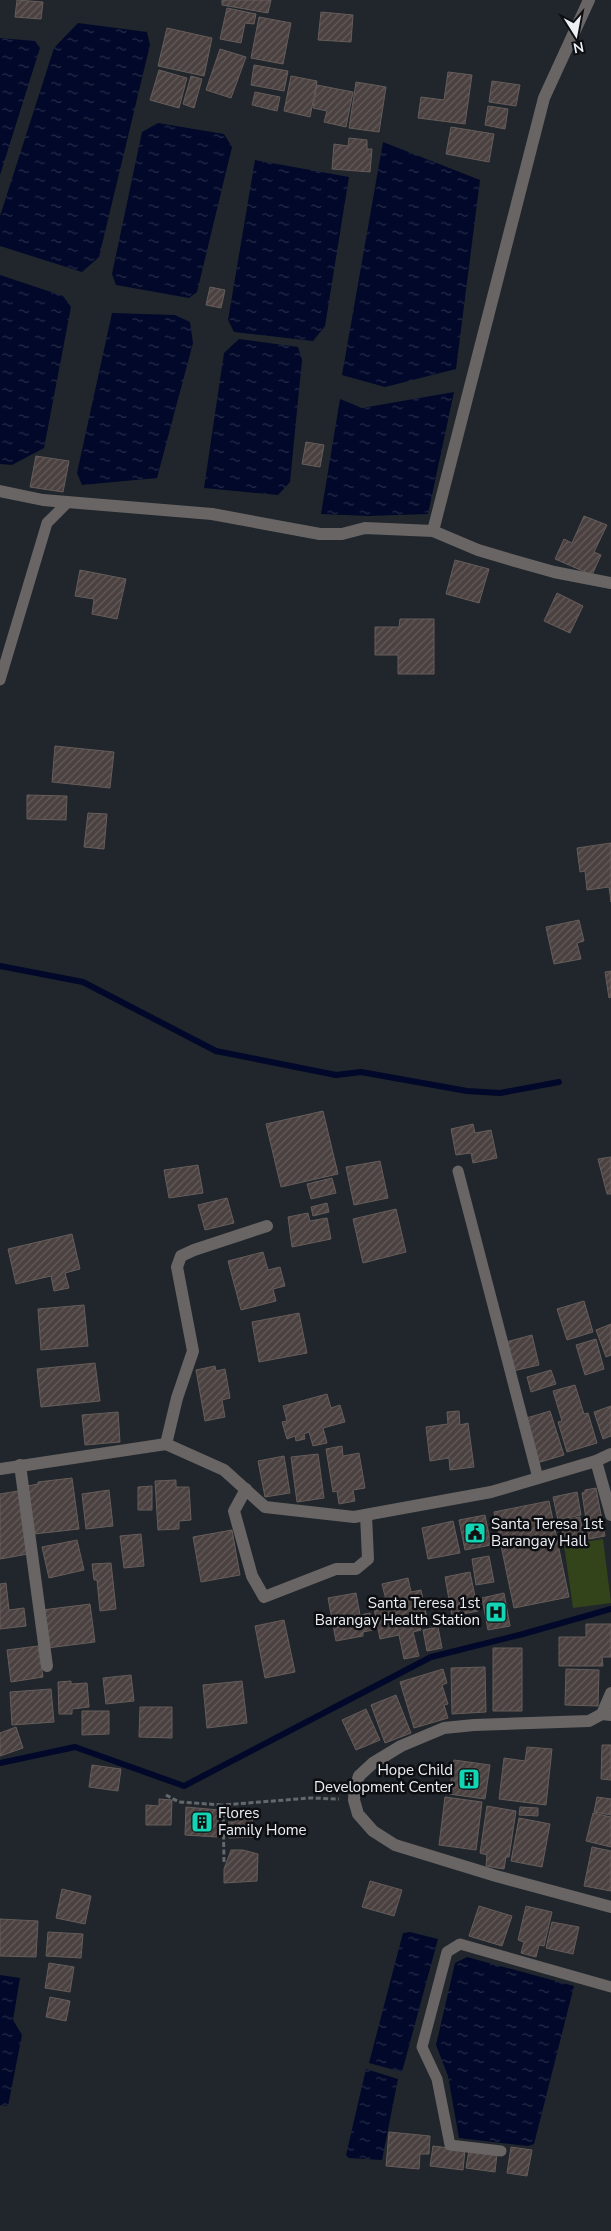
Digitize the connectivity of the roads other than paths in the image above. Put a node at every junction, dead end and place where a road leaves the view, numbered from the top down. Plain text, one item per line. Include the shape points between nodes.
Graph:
1 (589, 0) edge
2 (0, 491) edge
3 (68, 502) junction
4 (433, 531) junction
5 (611, 583) edge
6 (0, 680) edge
7 (458, 1172) dead end
8 (267, 1226) dead end
9 (166, 1444) junction
10 (611, 1454) edge
11 (596, 1461) junction
12 (20, 1465) junction
13 (0, 1469) edge
14 (538, 1478) junction
15 (246, 1490) junction
16 (366, 1515) junction
17 (611, 1515) edge
18 (47, 1666) dead end
19 (611, 1693) edge
20 (607, 1714) edge
21 (611, 1907) edge
22 (611, 1987) edge
23 (501, 2151) dead end

1 - 4 street via 544,98
2 - 3 street
3 - 4 street via 212,514 320,534 342,534 364,528
3 - 6 lane via 46,523
4 - 5 street via 523,564
7 - 14 lane
8 - 9 street via 181,1256 177,1267 194,1351 177,1398
9 - 12 street
9 - 15 street via 224,1470
10 - 11 street
11 - 14 street
11 - 17 street
12 - 13 street
12 - 18 street
14 - 16 street via 492,1492
15 - 16 street via 265,1507 354,1517
15 - 16 street via 234,1511 252,1576 264,1596 336,1569 356,1569 368,1559
19 - 20 street
20 - 21 street via 589,1722 474,1724 444,1728 373,1762 359,1776 354,1800 358,1814 373,1831 395,1845
22 - 23 lane via 460,1944 447,1952 422,2047 437,2080 450,2145

